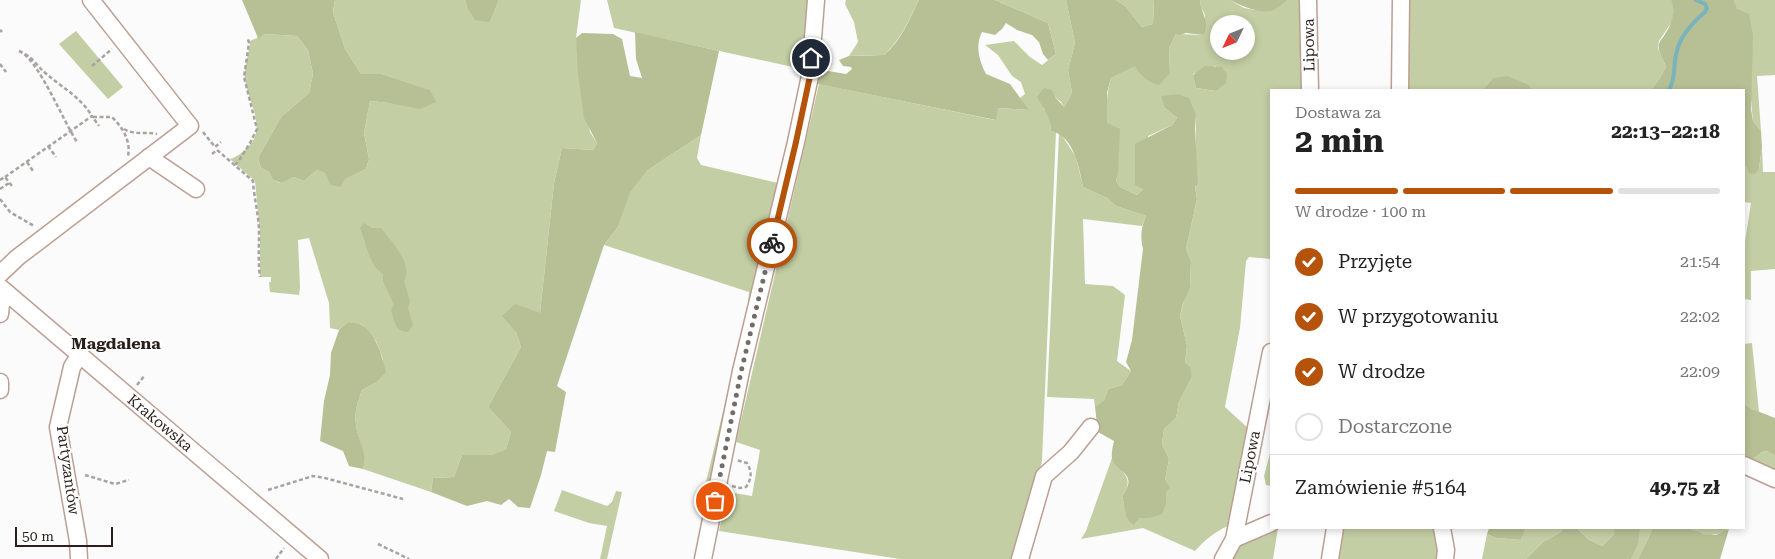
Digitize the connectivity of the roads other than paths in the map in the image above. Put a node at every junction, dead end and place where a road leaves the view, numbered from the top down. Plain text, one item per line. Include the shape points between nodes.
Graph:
1 (91, 0) edge
2 (816, 0) edge
3 (1308, 0) edge
4 (1401, 0) edge
5 (1310, 89) edge
6 (1400, 89) edge
7 (149, 157) junction
8 (196, 189) dead end
9 (0, 274) edge
10 (4, 290) edge
11 (0, 314) edge
12 (80, 354) junction
13 (1270, 357) edge
14 (0, 382) edge
15 (0, 390) edge
16 (1091, 427) dead end
17 (1745, 465) edge
18 (1775, 479) edge
19 (1270, 523) edge
20 (1335, 529) edge
21 (1442, 529) edge
22 (1234, 539) junction
23 (315, 557) edge
24 (79, 559) edge
25 (703, 559) edge
26 (1020, 559) edge
27 (1223, 559) edge
28 (1330, 559) edge
29 (1445, 559) edge

1 - 7 street via 190,126
2 - 25 street via 810,76 741,372
3 - 5 street, Lipowa
4 - 6 street
7 - 8 street
7 - 9 street
10 - 11 street
10 - 12 street, Krakowska
12 - 23 street, Krakowska via 290,541
12 - 24 street, Partyzantów via 72,367 58,427
13 - 22 street, Lipowa
14 - 15 street
16 - 26 street via 1071,452 1044,476
17 - 18 street
19 - 22 street
20 - 28 street
21 - 29 street
22 - 27 street, Lipowa

